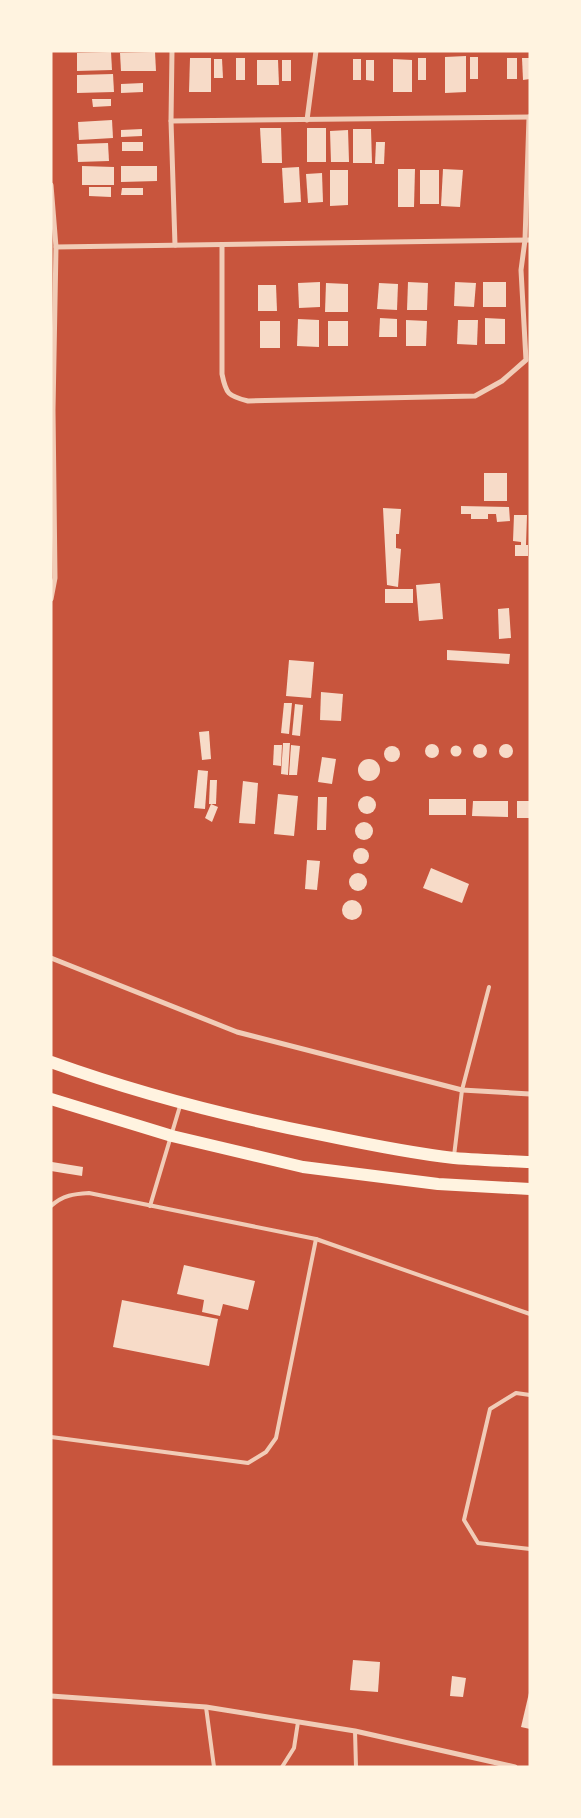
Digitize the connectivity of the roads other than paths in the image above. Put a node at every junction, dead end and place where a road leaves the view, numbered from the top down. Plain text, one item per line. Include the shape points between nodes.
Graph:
1 (172, 51) edge
2 (316, 51) edge
3 (529, 117) edge
4 (307, 120) junction
5 (171, 121) junction
6 (51, 185) edge
7 (528, 240) edge
8 (175, 245) junction
9 (222, 245) junction
10 (56, 247) junction
11 (52, 410) edge
12 (53, 578) edge
13 (51, 599) edge
14 (51, 958) edge
15 (489, 987) dead end
16 (51, 1062) edge
17 (462, 1090) junction
18 (530, 1094) edge
19 (51, 1099) edge
20 (181, 1104) junction
21 (172, 1136) junction
22 (454, 1158) junction
23 (530, 1162) edge
24 (530, 1188) edge
25 (51, 1206) edge
26 (150, 1206) junction
27 (316, 1239) junction
28 (530, 1314) edge
29 (530, 1395) edge
30 (51, 1437) edge
31 (530, 1549) edge
32 (51, 1696) edge
33 (206, 1707) junction
34 (298, 1722) junction
35 (355, 1731) junction
36 (214, 1767) edge
37 (282, 1767) edge
38 (356, 1767) edge
39 (515, 1767) edge

1 - 5 street
2 - 4 street
3 - 4 street
3 - 7 street
4 - 5 street
5 - 8 street
6 - 10 street
7 - 9 street
7 - 9 street via 521,270 526,360 502,382 475,396 248,401 232,397 225,388 222,374
8 - 9 street
8 - 10 street
10 - 11 street
11 - 12 street
12 - 13 street
14 - 17 street via 237,1032
15 - 17 lane
16 - 20 highway
17 - 18 street
17 - 22 lane
19 - 21 highway
20 - 21 lane
20 - 22 highway via 253,1122
21 - 24 highway via 332,1172 438,1184
21 - 26 lane
22 - 23 highway
25 - 26 lane via 70,1194 89,1193
26 - 27 lane
27 - 28 lane
27 - 30 lane via 276,1438 266,1452 248,1463
29 - 31 lane via 516,1393 490,1409 464,1520 478,1543
32 - 33 street
33 - 34 street
33 - 36 lane
34 - 35 street
34 - 37 lane via 294,1748
35 - 38 lane
35 - 39 street

